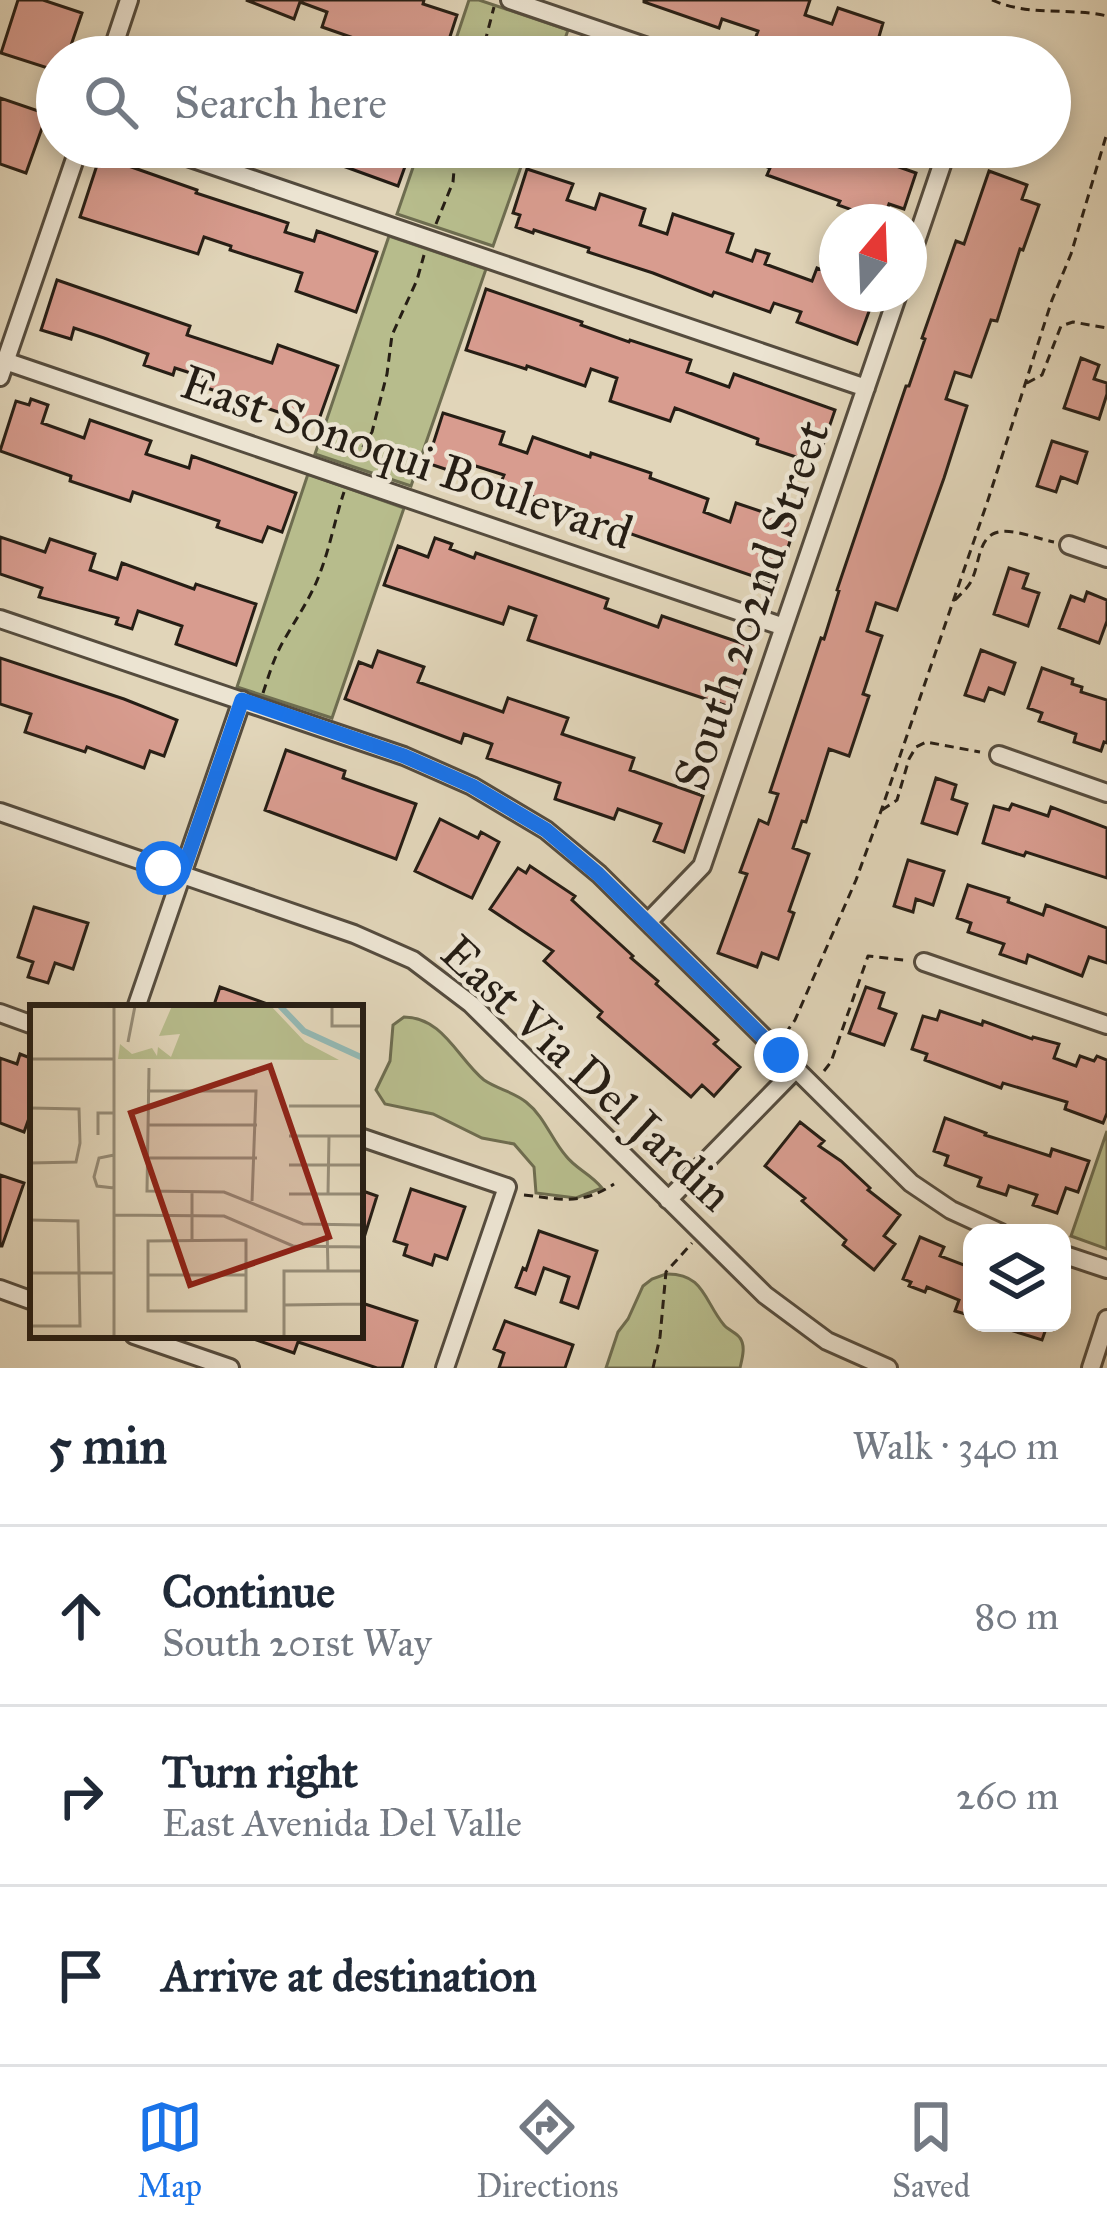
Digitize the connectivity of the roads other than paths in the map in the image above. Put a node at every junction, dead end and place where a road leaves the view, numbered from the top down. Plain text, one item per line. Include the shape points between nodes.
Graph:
1 (129, 0) edge
2 (510, 0) edge
3 (117, 36) edge
4 (615, 36) edge
5 (72, 168) edge
6 (220, 168) edge
7 (938, 168) edge
8 (927, 204) edge
9 (892, 312) edge
10 (3, 369) edge
11 (866, 388) junction
12 (1069, 545) road end
13 (1107, 558) edge
14 (0, 619) edge
15 (784, 627) junction
16 (250, 704) junction
17 (999, 755) road end
18 (1107, 793) edge
19 (0, 812) edge
20 (182, 874) junction
21 (648, 922) junction
22 (924, 962) road end
23 (137, 1005) edge
24 (0, 1013) edge
25 (30, 1023) edge
26 (1107, 1025) edge
27 (796, 1070) junction
28 (363, 1138) edge
29 (668, 1200) junction
30 (981, 1224) edge
31 (1071, 1257) edge
32 (1107, 1269) edge
33 (0, 1289) edge
34 (30, 1299) edge
35 (1107, 1319) edge
36 (143, 1338) edge
37 (230, 1368) edge
38 (445, 1368) edge
39 (888, 1368) edge
40 (1091, 1368) edge

1 - 3 street
2 - 4 street
5 - 10 street
6 - 11 street
7 - 8 street
9 - 11 street, South 202nd Street
10 - 15 street, East Sonoqui Boulevard
11 - 15 street, South 202nd Street
12 - 13 street
14 - 16 street
15 - 21 street, South 202nd Street via 702,866
16 - 20 street
16 - 21 street via 472,786 546,830
17 - 18 street
19 - 20 street, East Via Del Jardin
20 - 23 street
20 - 29 street, East Via Del Jardin via 412,960 471,1004
21 - 27 street
22 - 26 street
24 - 25 street
27 - 29 street
27 - 30 street via 910,1183
28 - 38 street via 506,1187
29 - 39 street, East Via Del Jardin via 765,1295 827,1340
31 - 32 street
33 - 34 street
35 - 40 street
36 - 37 street

